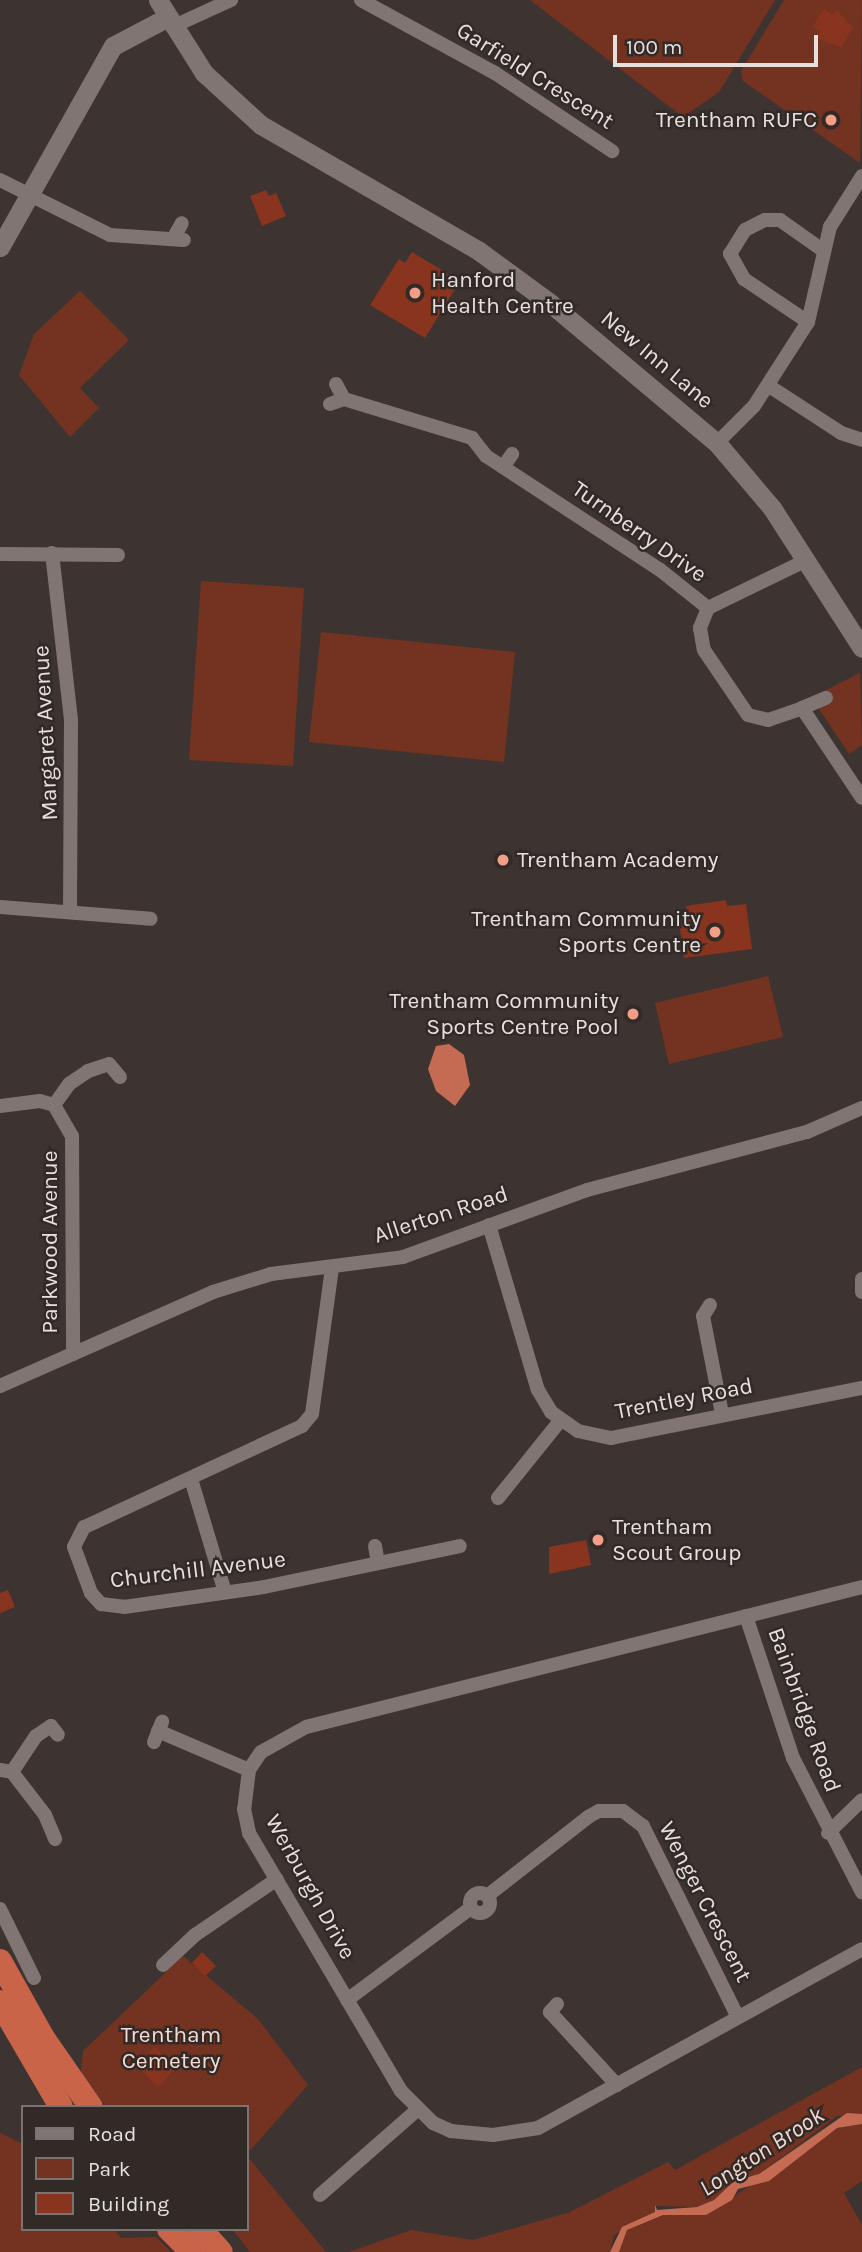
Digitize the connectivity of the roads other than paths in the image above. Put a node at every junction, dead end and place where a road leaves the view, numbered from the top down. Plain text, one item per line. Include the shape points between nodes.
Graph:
1 (158, 0) edge
2 (231, 0) edge
3 (361, 0) edge
4 (169, 23) junction
5 (612, 151) dead end
6 (0, 180) edge
7 (860, 183) edge
8 (28, 193) junction
9 (182, 223) dead end
10 (0, 247) edge
11 (824, 250) junction
12 (808, 322) junction
13 (336, 384) dead end
14 (769, 386) junction
15 (862, 440) edge
16 (717, 443) junction
17 (52, 553) junction
18 (0, 554) edge
19 (118, 555) dead end
20 (807, 560) junction
21 (708, 608) junction
22 (862, 648) edge
23 (827, 698) dead end
24 (802, 708) junction
25 (862, 798) edge
26 (0, 907) edge
27 (70, 912) junction
28 (151, 919) dead end
29 (120, 1077) dead end
30 (54, 1105) junction
31 (0, 1106) edge
32 (862, 1108) edge
33 (489, 1225) junction
34 (332, 1268) junction
35 (701, 1311) dead end
36 (73, 1354) junction
37 (0, 1386) edge
38 (862, 1388) edge
39 (722, 1414) junction
40 (560, 1421) junction
41 (191, 1479) junction
42 (500, 1488) dead end
43 (375, 1546) dead end
44 (460, 1546) dead end
45 (378, 1563) junction
46 (862, 1587) edge
47 (225, 1592) junction
48 (746, 1616) junction
49 (158, 1732) dead end
50 (58, 1735) dead end
51 (249, 1770) junction
52 (6, 1771) edge
53 (862, 1800) edge
54 (828, 1833) junction
55 (55, 1839) dead end
56 (277, 1879) junction
57 (862, 1892) edge
58 (0, 1909) edge
59 (862, 1949) edge
60 (0, 1961) edge
61 (163, 1965) dead end
62 (34, 1978) dead end
63 (347, 2000) junction
64 (0, 2002) edge
65 (557, 2004) dead end
66 (738, 2017) junction
67 (617, 2085) junction
68 (60, 2105) edge
69 (90, 2105) edge
70 (417, 2110) junction
71 (320, 2194) dead end
72 (171, 2231) edge
73 (202, 2231) edge
74 (192, 2252) edge
75 (221, 2252) edge

1 - 4 street, New Inn Lane
2 - 4 street
3 - 5 street, Garfield Crescent via 495,73
4 - 8 street via 113,46
4 - 16 street, New Inn Lane via 204,73 261,125 479,251 561,311
6 - 8 street
7 - 11 street via 830,227
8 - 9 street via 110,235 178,240
8 - 10 street
11 - 12 street
11 - 12 street via 780,220 765,220 745,230 730,254 744,279
12 - 14 street
13 - 21 street, Turnberry Drive via 337,401 472,438 486,456 508,461
14 - 15 street via 841,433
14 - 16 street
16 - 20 street, New Inn Lane
17 - 18 street
17 - 19 street
17 - 27 street, Margaret Avenue via 71,721
20 - 21 street, Turnberry Drive
20 - 22 street, New Inn Lane
21 - 24 street via 700,628 704,650 748,715 768,720
23 - 24 street
24 - 25 street
26 - 27 street
27 - 28 street
29 - 30 street via 111,1058 78,1075
30 - 31 street via 40,1101
30 - 36 street, Parkwood Avenue via 72,1136
32 - 33 street, Allerton Road via 807,1132 671,1163
33 - 34 street, Allerton Road via 403,1257
33 - 40 street via 520,1343 547,1408
34 - 36 street, Allerton Road via 271,1275 213,1292
34 - 41 street, Churchill Avenue via 312,1414 302,1426
35 - 39 street
36 - 37 street, Allerton Road
38 - 39 street, Trentley Road
39 - 40 street, Trentley Road via 611,1438 591,1436
40 - 42 street
41 - 47 street
41 - 47 street, Churchill Avenue via 84,1527 77,1536 76,1555 90,1593 112,1608
43 - 45 street
44 - 45 street, Churchill Avenue via 442,1544
45 - 47 street, Churchill Avenue
46 - 48 street
48 - 51 street via 306,1727 271,1744
48 - 54 street, Bainbridge Road via 793,1758
49 - 51 street
50 - 52 street via 51,1726 36,1736
51 - 56 street, Werburgh Drive via 244,1809 249,1833
52 - 55 street via 45,1815
53 - 54 street
54 - 57 street, Bainbridge Road
56 - 61 street via 195,1936
56 - 63 street, Werburgh Drive
58 - 62 street
59 - 66 street, Werburgh Drive
60 - 69 highway via 43,2038
63 - 66 street, Wenger Crescent via 471,1908 473,1896 487,1895 599,1811 623,1811 643,1826
63 - 70 street, Werburgh Drive
64 - 68 highway
65 - 67 street via 550,2012
66 - 67 street, Werburgh Drive
67 - 70 street, Werburgh Drive via 561,2117 516,2133 451,2131
70 - 71 street
72 - 74 highway
73 - 75 highway

